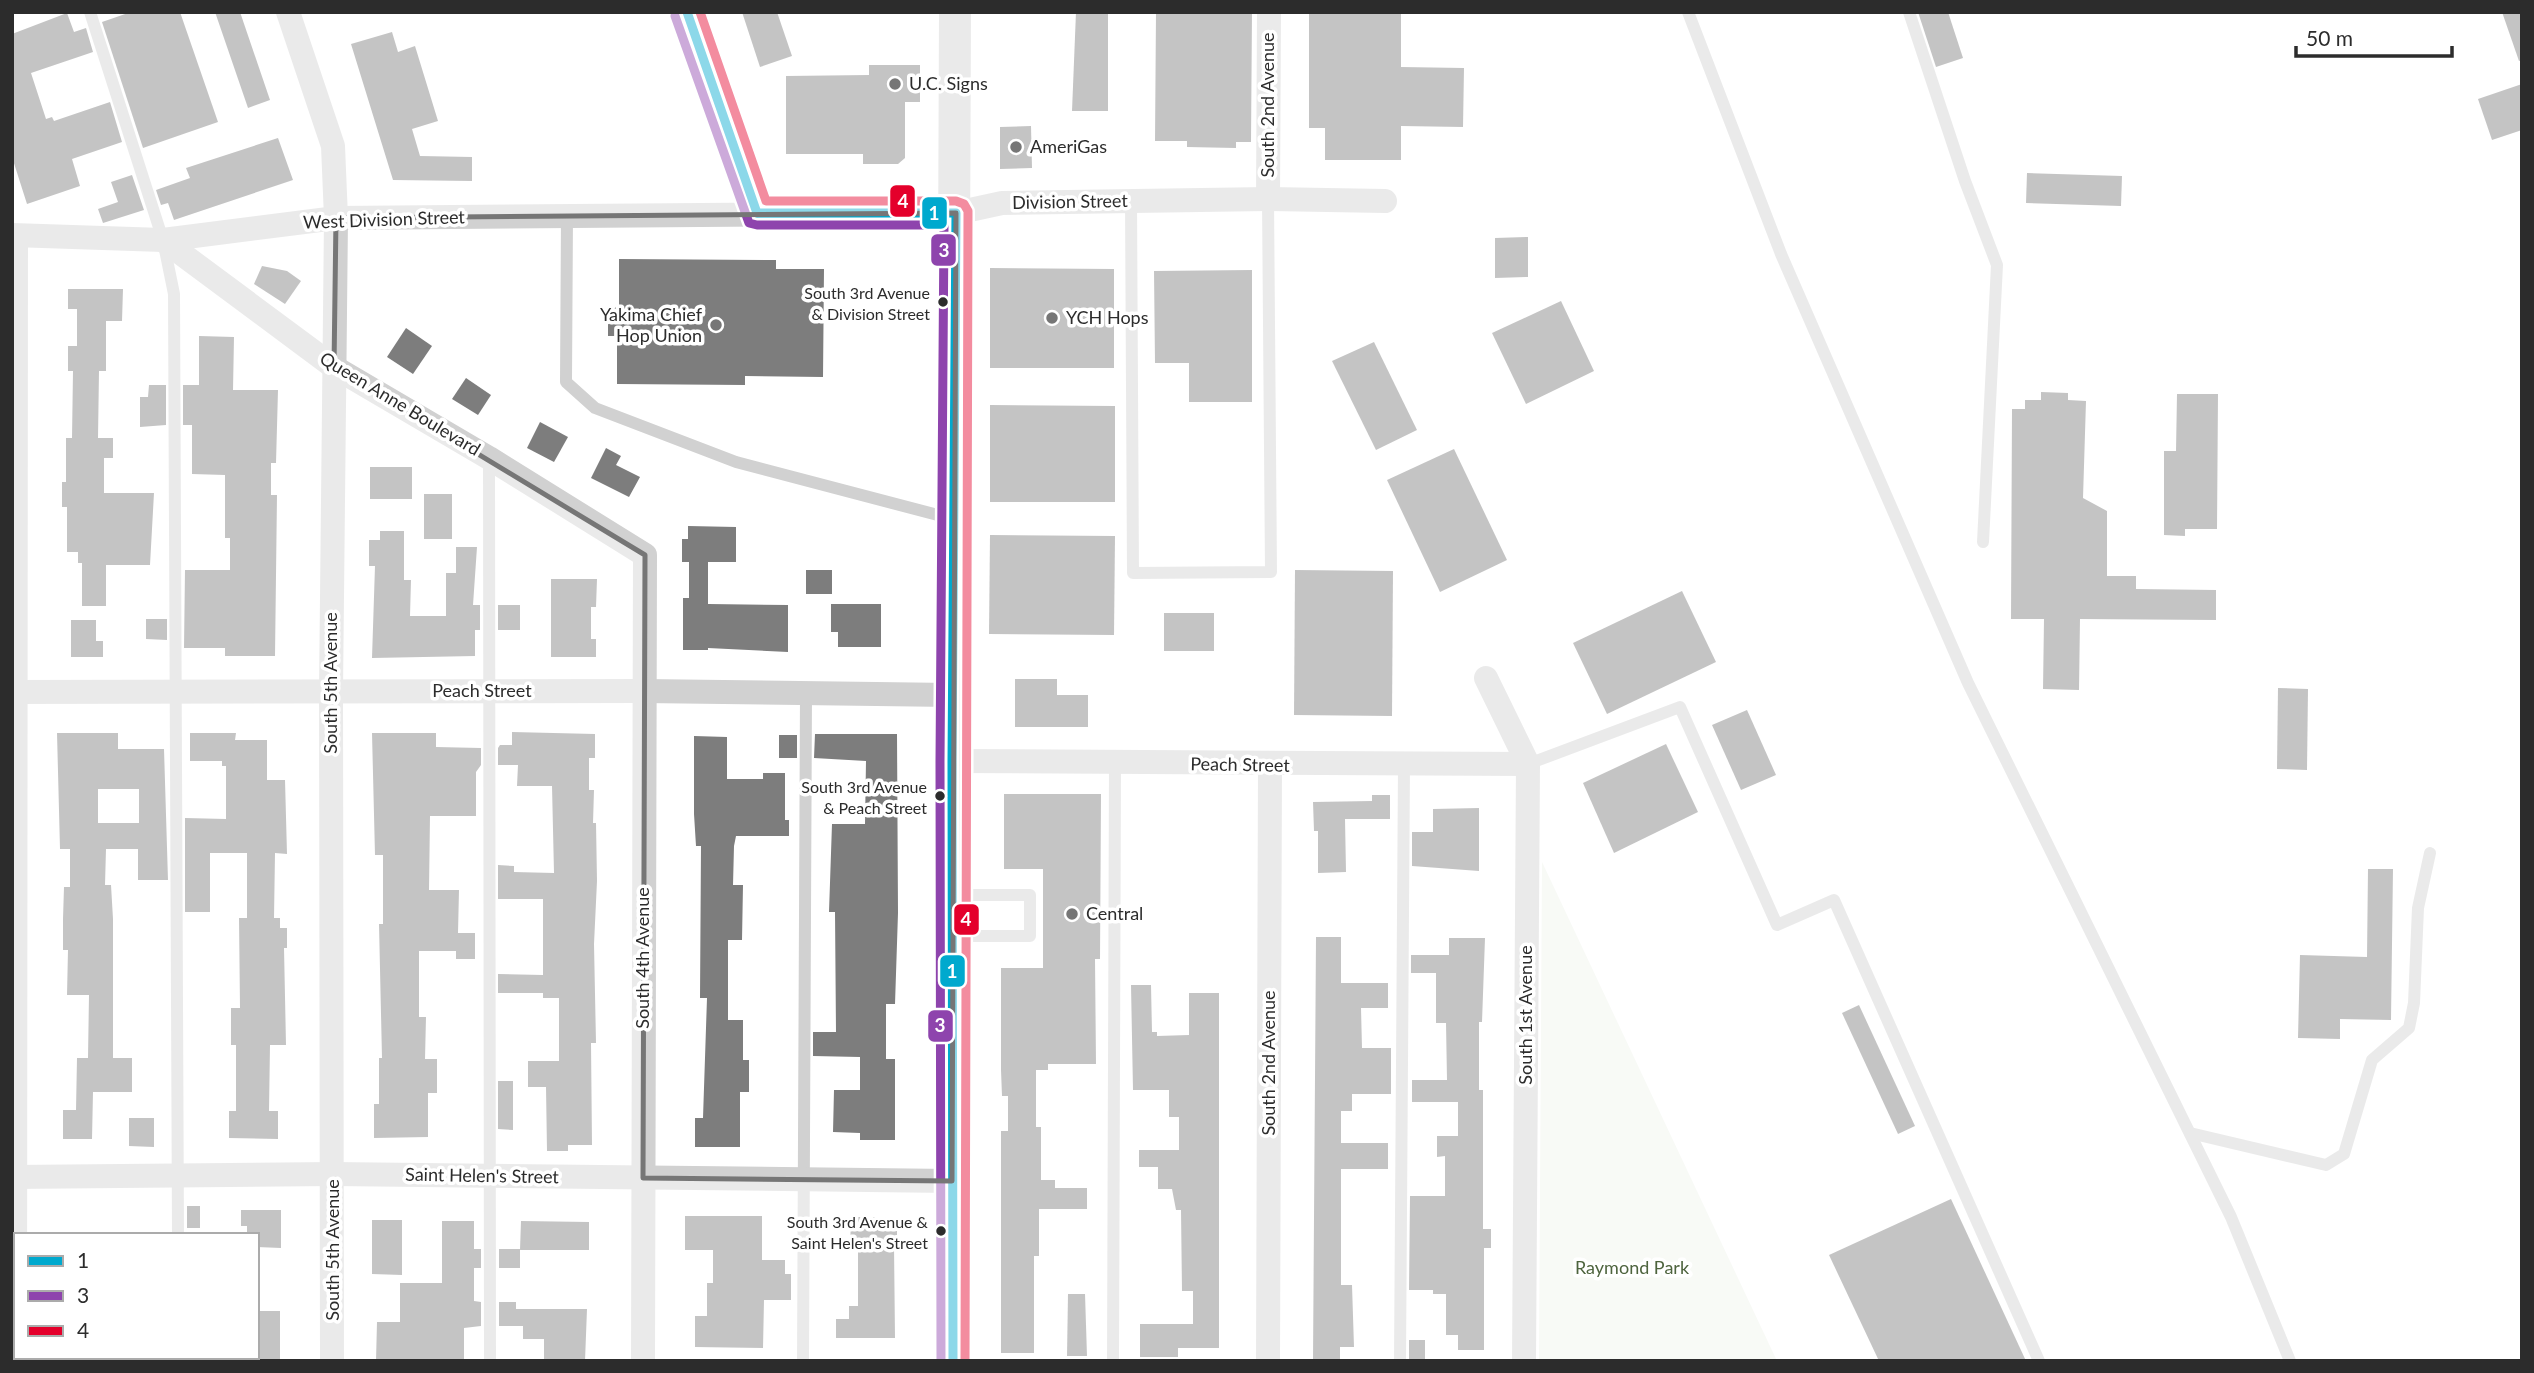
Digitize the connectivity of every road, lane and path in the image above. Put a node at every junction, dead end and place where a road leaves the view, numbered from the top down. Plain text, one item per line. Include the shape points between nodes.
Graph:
1 (90, 12) edge
2 (288, 12) edge
3 (687, 12) edge
4 (955, 12) edge
5 (1269, 12) edge
6 (1688, 12) edge
7 (1909, 12) edge
8 (1268, 198) junction
9 (1131, 201) junction
10 (1385, 201) dead end
11 (757, 213) junction
12 (956, 213) junction
13 (567, 215) junction
14 (336, 218) junction
15 (14, 235) edge
16 (163, 240) junction
17 (334, 367) junction
18 (489, 458) junction
19 (954, 519) junction
20 (1983, 542) dead end
21 (645, 555) joint
22 (1486, 678) dead end
23 (331, 691) junction
24 (488, 691) junction
25 (643, 691) junction
26 (15, 692) edge
27 (176, 692) junction
28 (806, 693) junction
29 (952, 695) junction
30 (952, 761) junction
31 (1115, 763) junction
32 (1528, 764) junction
33 (1270, 765) junction
34 (1404, 765) junction
35 (2430, 853) dead end
36 (952, 895) junction
37 (952, 936) junction
38 (2190, 1133) junction
39 (333, 1174) junction
40 (179, 1176) junction
41 (489, 1176) junction
42 (14, 1177) edge
43 (643, 1178) junction
44 (803, 1180) junction
45 (952, 1181) junction
46 (14, 1233) edge
47 (178, 1233) edge
48 (332, 1361) edge
49 (490, 1361) edge
50 (643, 1361) edge
51 (803, 1361) edge
52 (953, 1361) edge
53 (1113, 1361) edge
54 (1268, 1361) edge
55 (1401, 1361) edge
56 (1524, 1361) edge
57 (2039, 1361) edge
58 (2290, 1361) edge

1 - 16 lane
2 - 14 street, South 5th Avenue via 333,146
3 - 11 street
4 - 12 street
5 - 8 street, South 2nd Avenue
6 - 38 lane via 1781,254 1968,683
7 - 20 lane via 1997,265
8 - 9 street, Division Street
8 - 9 lane via 1271,572 1133,573
8 - 10 street, Division Street
9 - 12 street, Division Street via 1002,203
11 - 12 street, Division Street
11 - 13 street, West Division Street
12 - 19 street
13 - 14 street, West Division Street
13 - 19 lane via 566,382 595,408 736,462
14 - 16 street, West Division Street
14 - 17 street, South 5th Avenue
15 - 16 street, West Division Street
15 - 26 street
16 - 17 street, Queen Anne Boulevard
16 - 27 lane via 174,294
17 - 18 street, Queen Anne Boulevard
17 - 23 street, South 5th Avenue
18 - 21 street, Queen Anne Boulevard
18 - 24 lane
19 - 29 street
21 - 25 street, South 4th Avenue
22 - 32 street, South 1st Avenue
23 - 24 street, Peach Street
23 - 27 street, Peach Street
23 - 39 street, South 5th Avenue
24 - 25 street, Peach Street
24 - 41 lane
25 - 28 street, Peach Street
25 - 43 street, South 4th Avenue
26 - 27 street, Peach Street
26 - 42 street
27 - 40 lane
28 - 29 street, Peach Street
28 - 44 lane
29 - 30 street
30 - 31 street, Peach Street
30 - 36 street
31 - 33 street, Peach Street
31 - 53 lane
32 - 34 street, Peach Street
32 - 56 street, South 1st Avenue
32 - 57 lane via 1680,707 1777,925 1835,900
33 - 34 street, Peach Street
33 - 54 street, South 2nd Avenue
34 - 55 lane
35 - 38 lane via 2418,908 2409,1028 2372,1060 2344,1154 2326,1165
36 - 37 street
36 - 37 lane via 1030,895 1030,936
37 - 45 street
38 - 58 lane via 2231,1217
39 - 40 street, Saint Helen's Street
39 - 41 street, Saint Helen's Street
39 - 48 street, South 5th Avenue
40 - 42 street, Saint Helen's Street
40 - 47 lane
41 - 43 street, Saint Helen's Street
41 - 49 lane
42 - 46 street
43 - 44 street, Saint Helen's Street
43 - 50 street, South 4th Avenue
44 - 45 street, Saint Helen's Street
44 - 51 lane
45 - 52 street

